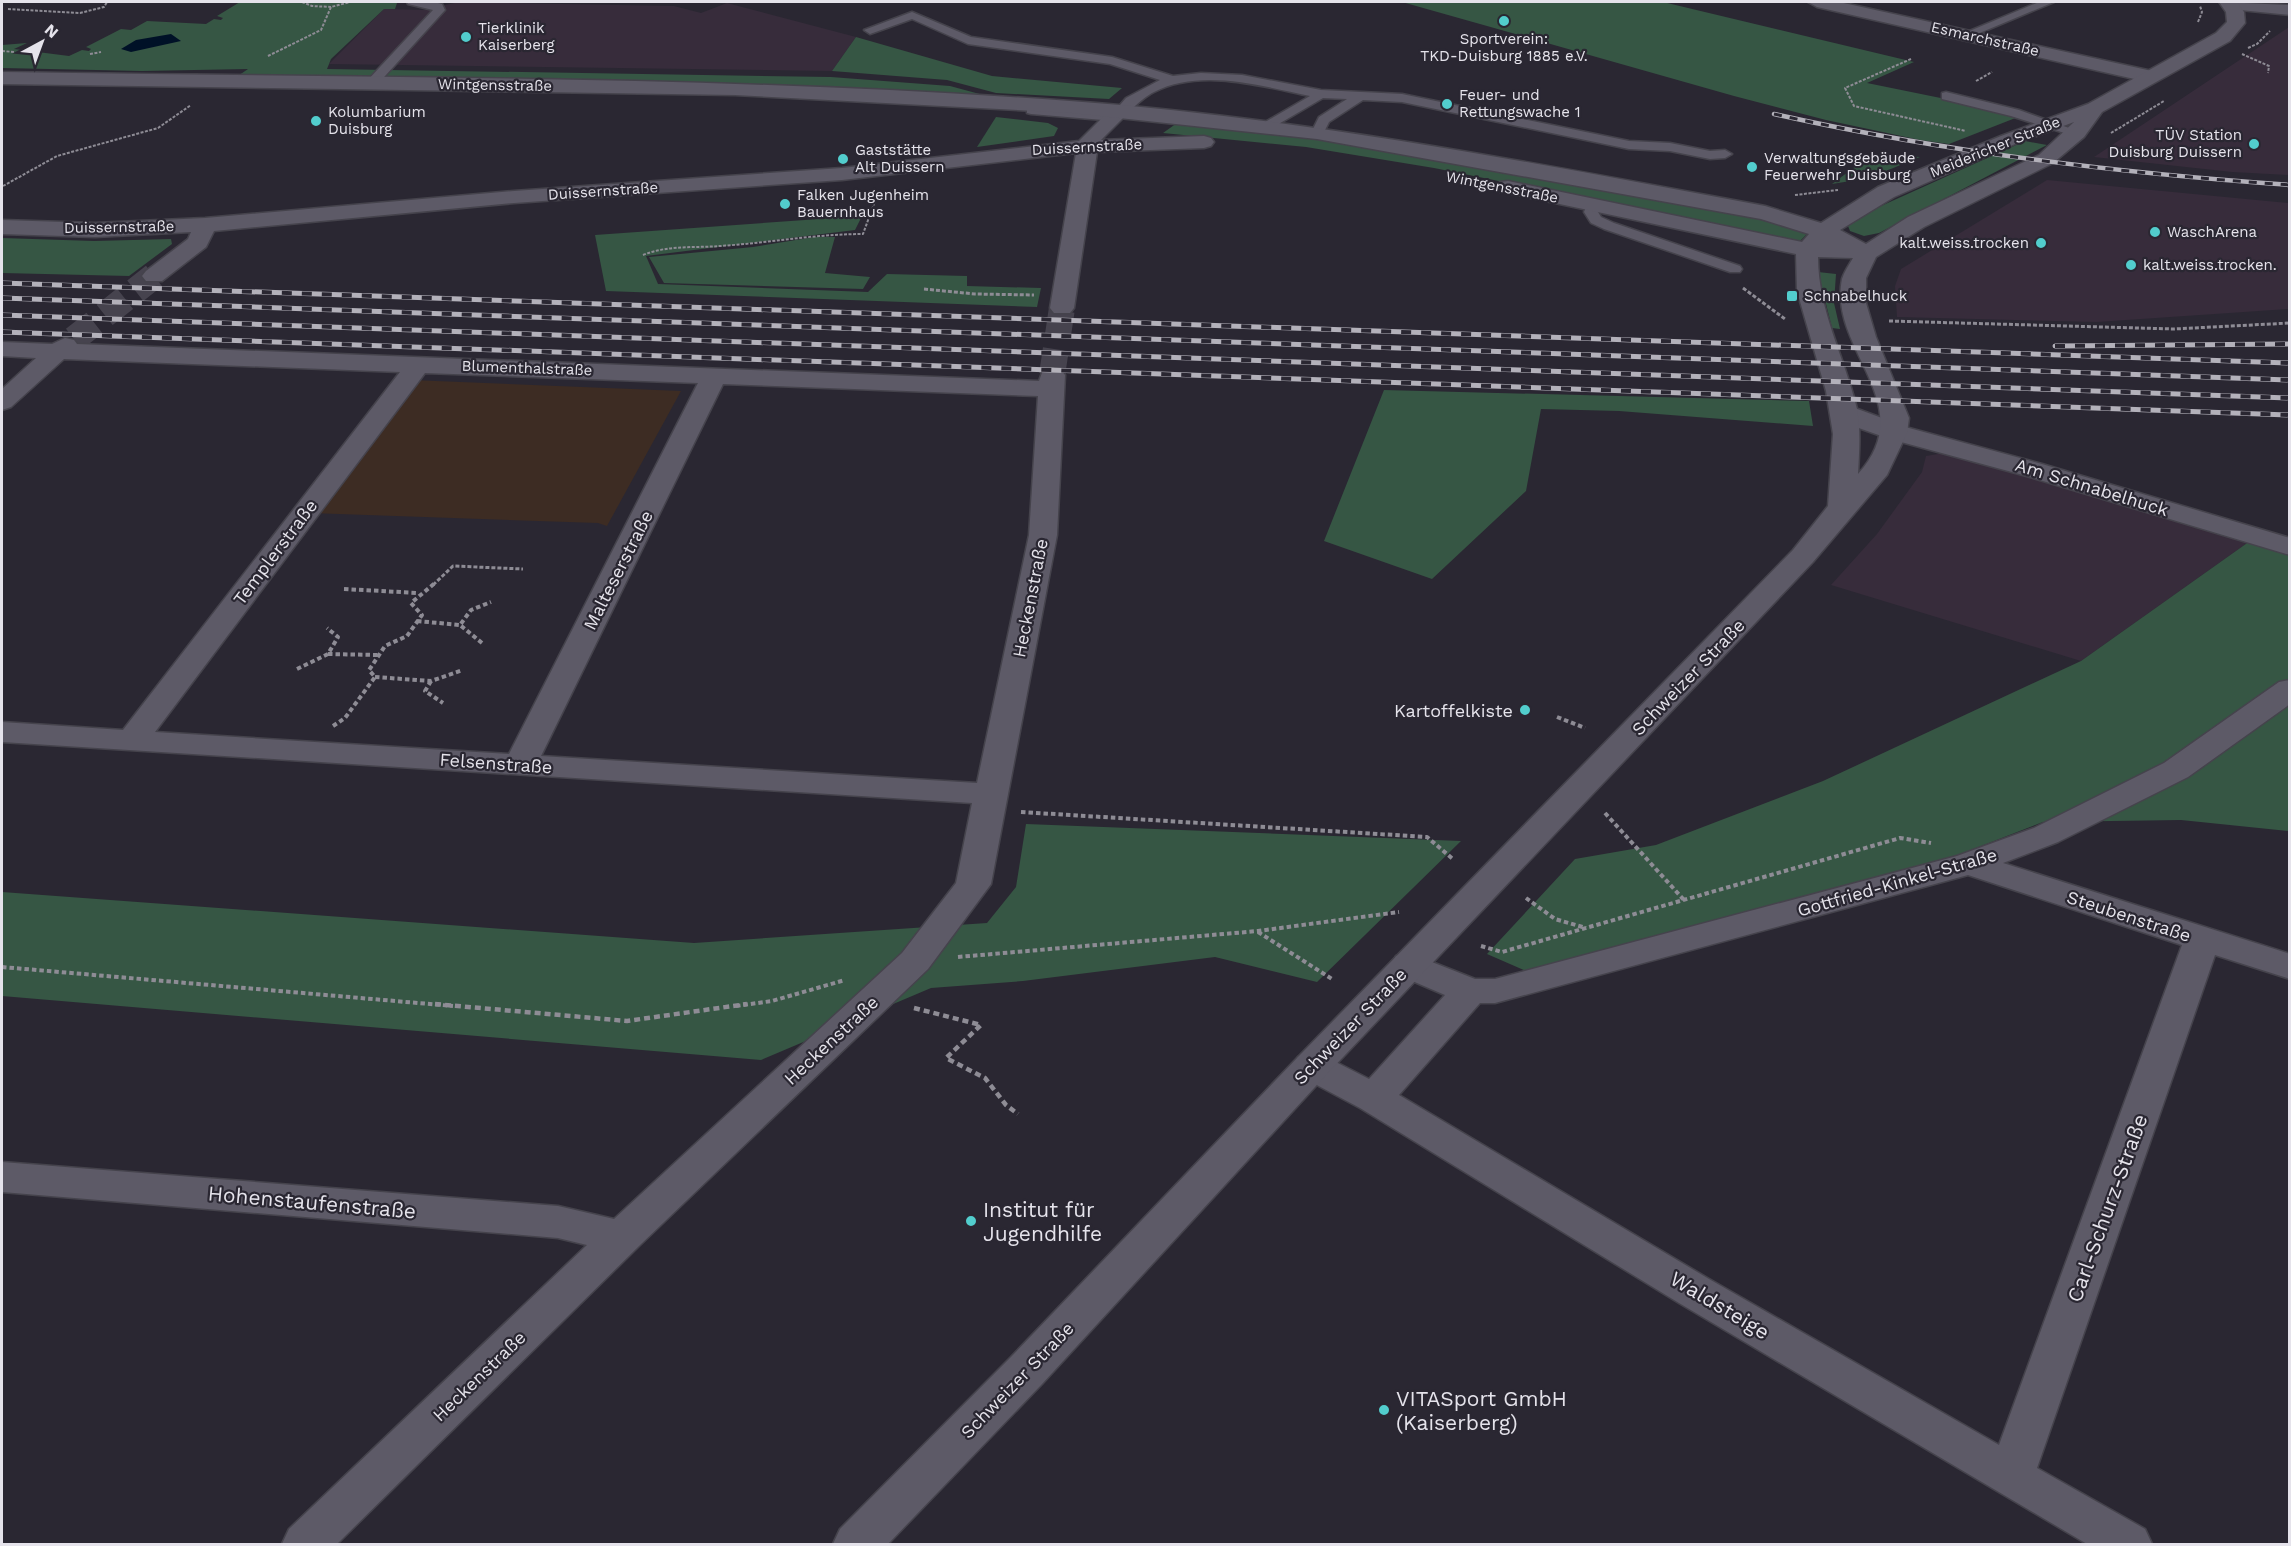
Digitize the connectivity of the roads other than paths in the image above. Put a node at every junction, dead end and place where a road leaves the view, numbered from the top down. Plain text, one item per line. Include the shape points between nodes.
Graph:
1 (412, 2) edge
2 (1817, 2) edge
3 (1894, 2) edge
4 (2048, 2) edge
5 (2229, 3) edge
6 (2289, 10) edge
7 (1871, 14) junction
8 (2289, 14) edge
9 (2236, 23) junction
10 (870, 30) dead end
11 (1966, 35) junction
12 (2152, 77) junction
13 (2, 78) edge
14 (1172, 80) junction
15 (371, 84) junction
16 (1321, 94) junction
17 (1362, 95) junction
18 (1946, 96) dead end
19 (988, 103) junction
20 (2095, 108) junction
21 (1113, 118) junction
22 (2048, 124) junction
23 (1317, 133) junction
24 (2077, 133) junction
25 (1263, 138) junction
26 (1204, 142) junction
27 (1227, 144) dead end
28 (1087, 147) junction
29 (1725, 154) dead end
30 (1444, 175) dead end
31 (1488, 184) dead end
32 (1886, 192) junction
33 (1593, 205) junction
34 (1727, 205) junction
35 (205, 225) junction
36 (2, 227) edge
37 (1824, 231) junction
38 (1807, 250) junction
39 (1862, 263) junction
40 (1735, 268) road end
41 (154, 276) tunnel mouth
42 (1064, 301) tunnel mouth
43 (66, 345) junction
44 (2, 350) edge
45 (419, 364) junction
46 (715, 375) junction
47 (1052, 382) joint
48 (2, 402) edge
49 (1844, 412) junction
50 (1894, 433) junction
51 (1845, 443) junction
52 (1842, 507) junction
53 (2289, 547) edge
54 (2289, 689) edge
55 (2, 732) edge
56 (132, 740) junction
57 (520, 765) junction
58 (989, 802) junction
59 (1969, 864) junction
60 (2202, 939) junction
61 (1409, 965) junction
62 (2289, 967) edge
63 (1470, 991) junction
64 (1312, 1066) junction
65 (1374, 1098) junction
66 (2, 1177) edge
67 (622, 1237) junction
68 (2011, 1476) junction
69 (306, 1545) edge
70 (857, 1545) edge
71 (2128, 1545) edge

1 - 15 lane via 438,6 439,10
2 - 7 street, Esmarchstraße
3 - 7 street
4 - 11 lane
5 - 6 street
5 - 9 street
7 - 11 street, Esmarchstraße
8 - 9 street
9 - 12 street, Meidericher Straße via 2223,37
10 - 14 lane via 912,15 968,40 1112,61
11 - 12 street, Esmarchstraße
12 - 20 street, Meidericher Straße
13 - 15 street, Wintgensstraße
14 - 16 lane via 1242,79
14 - 21 lane via 1130,101
15 - 19 street, Wintgensstraße via 735,89
16 - 17 lane
16 - 25 lane
17 - 23 lane via 1324,120
17 - 29 lane via 1402,98 1629,145
18 - 22 lane
19 - 21 street, Wintgensstraße via 1021,110
19 - 21 street, Wintgensstraße via 1030,104
20 - 22 street, Meidericher Straße
20 - 24 street, Meidericher Straße
21 - 25 street, Wintgensstraße
21 - 26 street, Wintgensstraße
21 - 28 street via 1089,140
22 - 24 lane
22 - 32 street, Meidericher Straße
23 - 25 street, Wintgensstraße
23 - 34 street, Wintgensstraße
24 - 39 street, Meidericher Straße via 2046,159 1916,222
25 - 30 street, Wintgensstraße via 1318,154
26 - 27 street, Wintgensstraße
26 - 28 street, Duissernstraße
28 - 35 street, Duissernstraße via 1020,151 887,170
28 - 42 street
31 - 33 street, Wintgensstraße
32 - 34 street, Wintgensstraße via 1821,203
32 - 37 street, Meidericher Straße
33 - 38 street, Wintgensstraße
33 - 40 lane via 1591,212 1596,220
34 - 37 street, Wintgensstraße
35 - 36 street, Duissernstraße via 95,230
35 - 41 street via 198,243
37 - 38 street, Meidericher Straße
37 - 39 street, Wintgensstraße
38 - 39 street, Wintgensstraße
38 - 49 street via 1810,298
39 - 50 street via 1854,303 1892,405 1896,418
43 - 44 street, Blumenthalstraße
43 - 45 street, Blumenthalstraße
43 - 48 street
45 - 46 street, Blumenthalstraße
45 - 56 street, Templerstraße
46 - 47 street, Blumenthalstraße
46 - 57 street, Malteserstraße
47 - 58 street, Heckenstraße via 1043,535
49 - 50 street, Am Schnabelhuck
49 - 51 street
50 - 51 street, Am Schnabelhuck
50 - 52 street, Schweizer Straße via 1877,469
50 - 53 street, Am Schnabelhuck via 1995,458
51 - 52 street
52 - 61 street, Schweizer Straße via 1803,556
54 - 59 street, Gottfried-Kinkel-Straße via 2176,770 2046,835
55 - 56 street, Felsenstraße
56 - 57 street, Felsenstraße
57 - 58 street, Felsenstraße
58 - 67 street, Heckenstraße via 973,884 915,961 865,987
59 - 60 street, Steubenstraße
59 - 63 street, Gottfried-Kinkel-Straße via 1520,987
60 - 62 street, Steubenstraße
60 - 68 street, Carl-Schurz-Straße
61 - 63 street, Gottfried-Kinkel-Straße
61 - 64 street, Schweizer Straße
63 - 65 street
64 - 65 street, Waldsteige
64 - 70 street, Schweizer Straße
65 - 68 street, Waldsteige
66 - 67 street, Hohenstaufenstraße via 558,1222
67 - 69 street, Heckenstraße
68 - 71 street, Waldsteige

